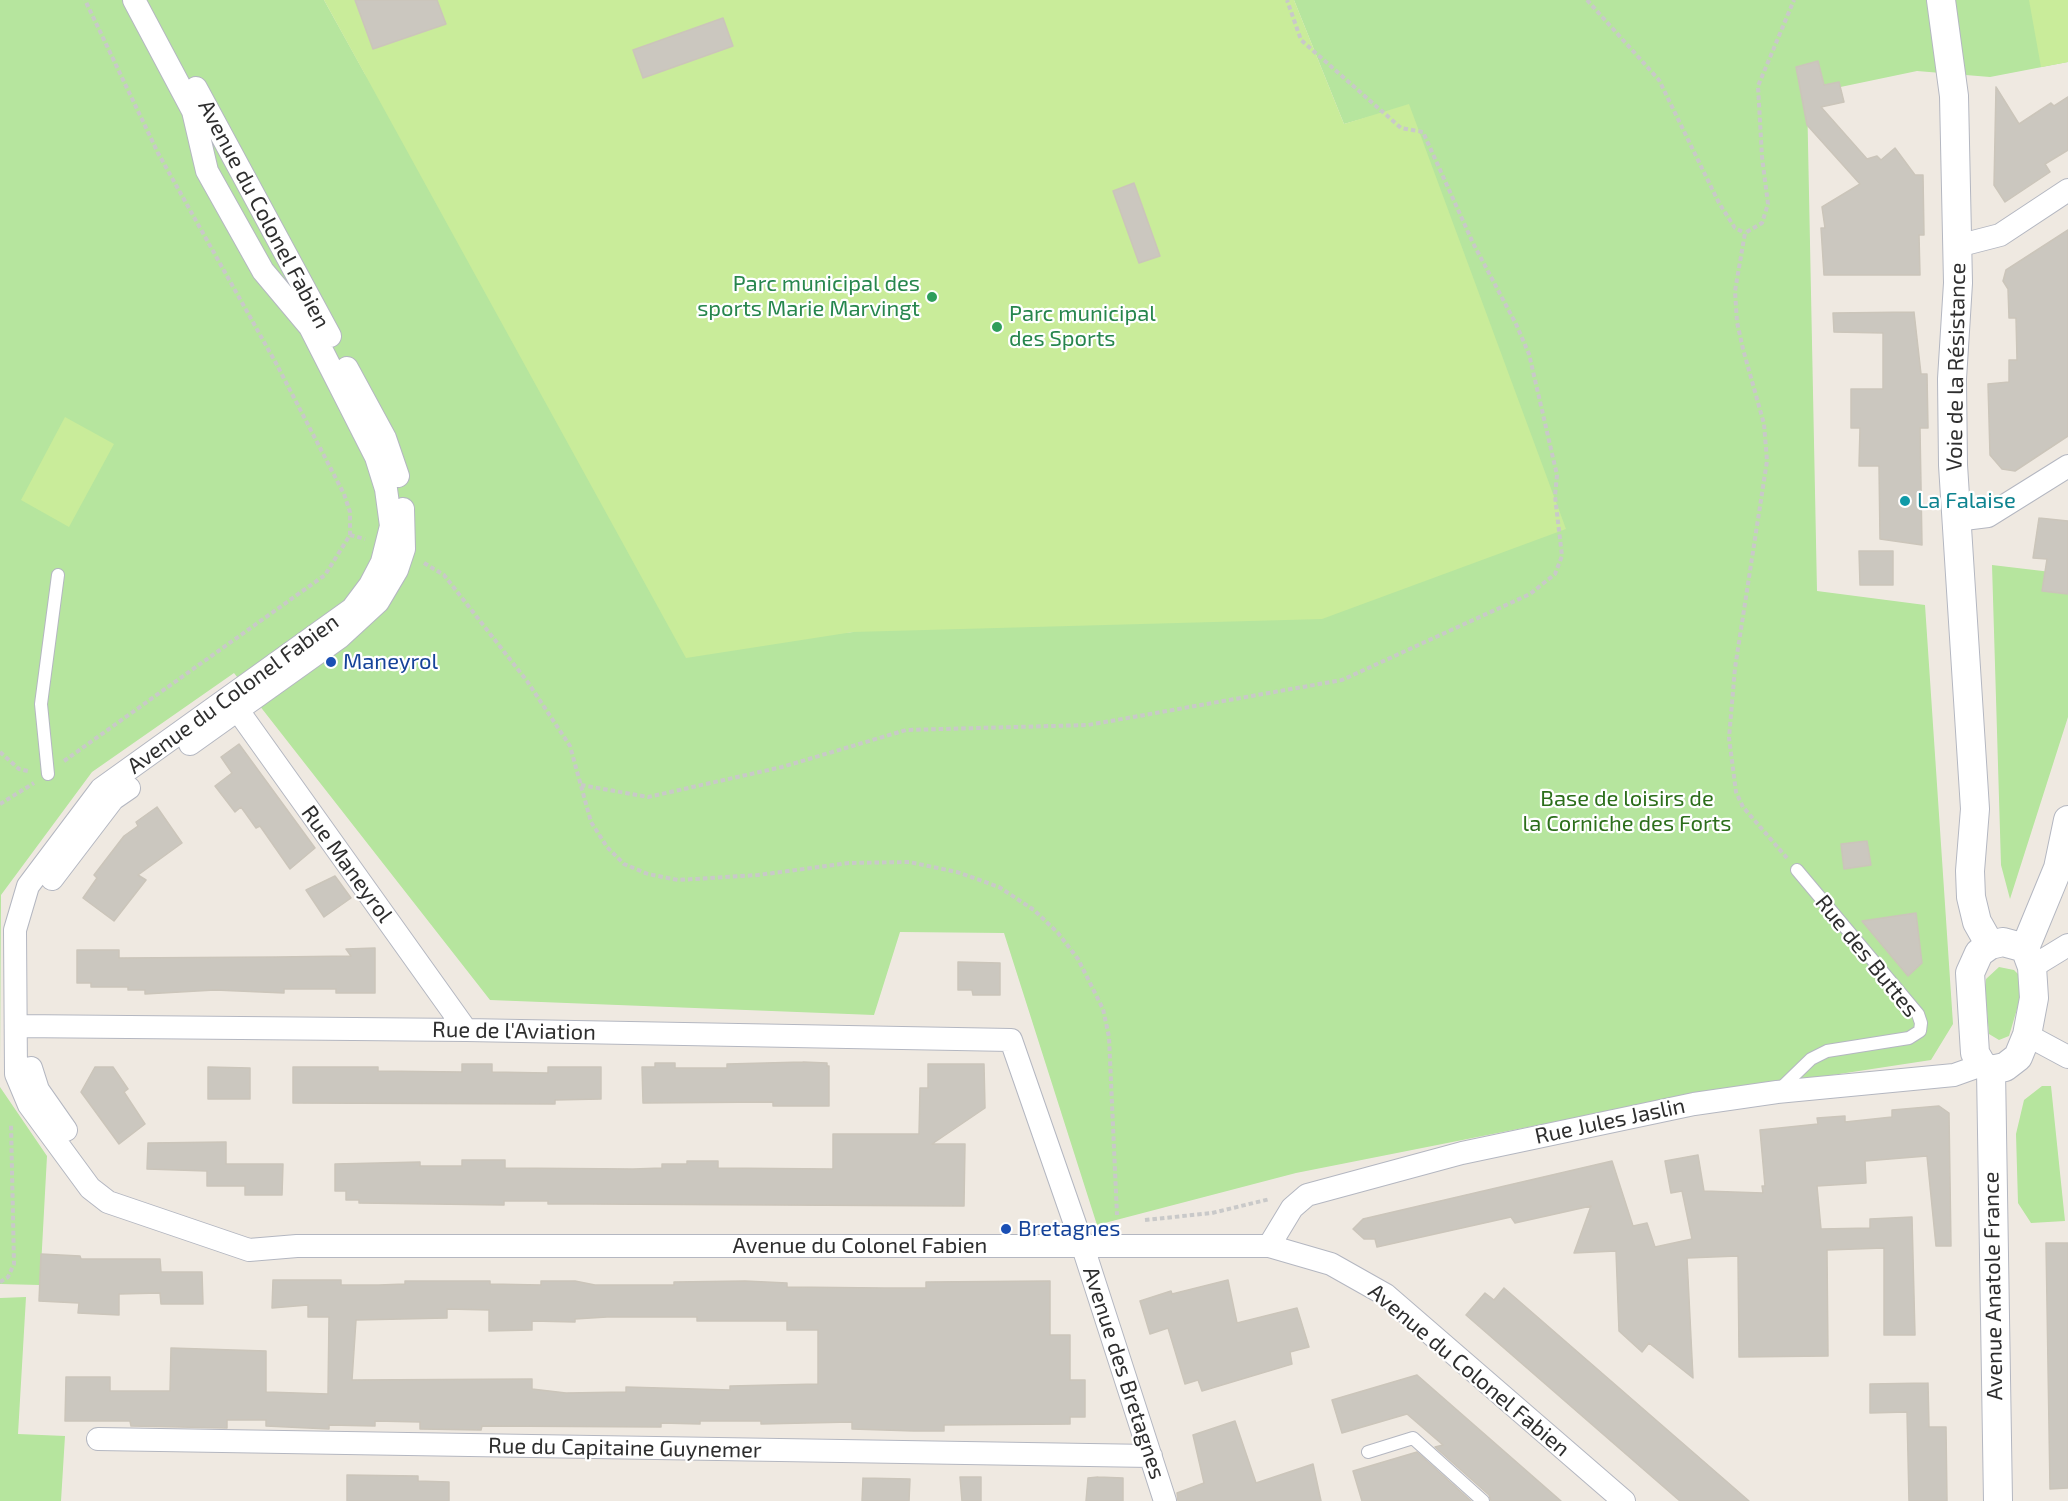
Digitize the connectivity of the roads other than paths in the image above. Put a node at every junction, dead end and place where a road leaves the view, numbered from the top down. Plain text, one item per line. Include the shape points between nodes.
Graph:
1 (134, 0) edge
2 (149, 0) edge
3 (1941, 0) edge
4 (2068, 190) edge
5 (1957, 244) junction
6 (2068, 466) edge
7 (1956, 520) junction
8 (58, 575) dead end
9 (233, 704) junction
10 (48, 774) road end
11 (2068, 820) edge
12 (1797, 870) road end
13 (1990, 945) junction
14 (2068, 945) edge
15 (2029, 957) junction
16 (24, 1026) junction
17 (466, 1030) junction
18 (2028, 1035) junction
19 (1011, 1040) joint
20 (2068, 1057) edge
21 (1987, 1068) junction
22 (1778, 1092) junction
23 (1082, 1244) junction
24 (1269, 1246) junction
25 (98, 1439) dead end
26 (1368, 1452) dead end
27 (1151, 1456) junction
28 (1165, 1501) edge
29 (1483, 1501) edge
30 (1624, 1501) edge
31 (1998, 1501) edge

1 - 9 street, Avenue du Colonel Fabien via 193,111 207,171 262,271 310,327 376,457 391,526 382,562 352,609
2 - 9 street, Avenue du Colonel Fabien via 385,438 401,486 404,549 378,602 353,627
3 - 5 street, Voie de la Résistance via 1954,96
4 - 5 street via 2000,235
5 - 7 street, Voie de la Résistance via 1952,379
6 - 7 street via 1988,516
7 - 13 street, Voie de la Résistance via 1975,809 1971,897 1977,922
8 - 10 lane via 41,704
9 - 16 street, Avenue du Colonel Fabien via 101,789 28,886 15,930
9 - 17 street, Rue Maneyrol
11 - 15 street via 2058,868
12 - 22 lane, Rue des Buttes via 1918,1014 1921,1023 1920,1031 1909,1038 1827,1051 1811,1059
13 - 15 street via 2003,942
13 - 21 street, Avenue Anatole France via 1978,953 1970,973 1975,1053
14 - 15 street
15 - 18 street via 2034,999
16 - 17 street, Rue de l'Aviation
16 - 23 street, Avenue du Colonel Fabien via 16,1074 28,1105 90,1188 108,1202 249,1250 297,1246
17 - 19 street, Rue de l'Aviation
18 - 20 street
18 - 21 street via 2018,1056 2005,1067
19 - 23 street, Avenue des Bretagnes
21 - 22 street, Rue Jules Jaslin via 1954,1075
21 - 31 street, Avenue Anatole France
22 - 24 street, Rue Jules Jaslin via 1562,1130 1307,1195 1292,1208
23 - 24 street, Avenue du Colonel Fabien
23 - 27 street, Avenue des Bretagnes
24 - 30 street, Avenue du Colonel Fabien via 1331,1264 1386,1295
25 - 27 street, Rue du Capitaine Guynemer
26 - 29 lane via 1413,1438
27 - 28 street, Avenue des Bretagnes

